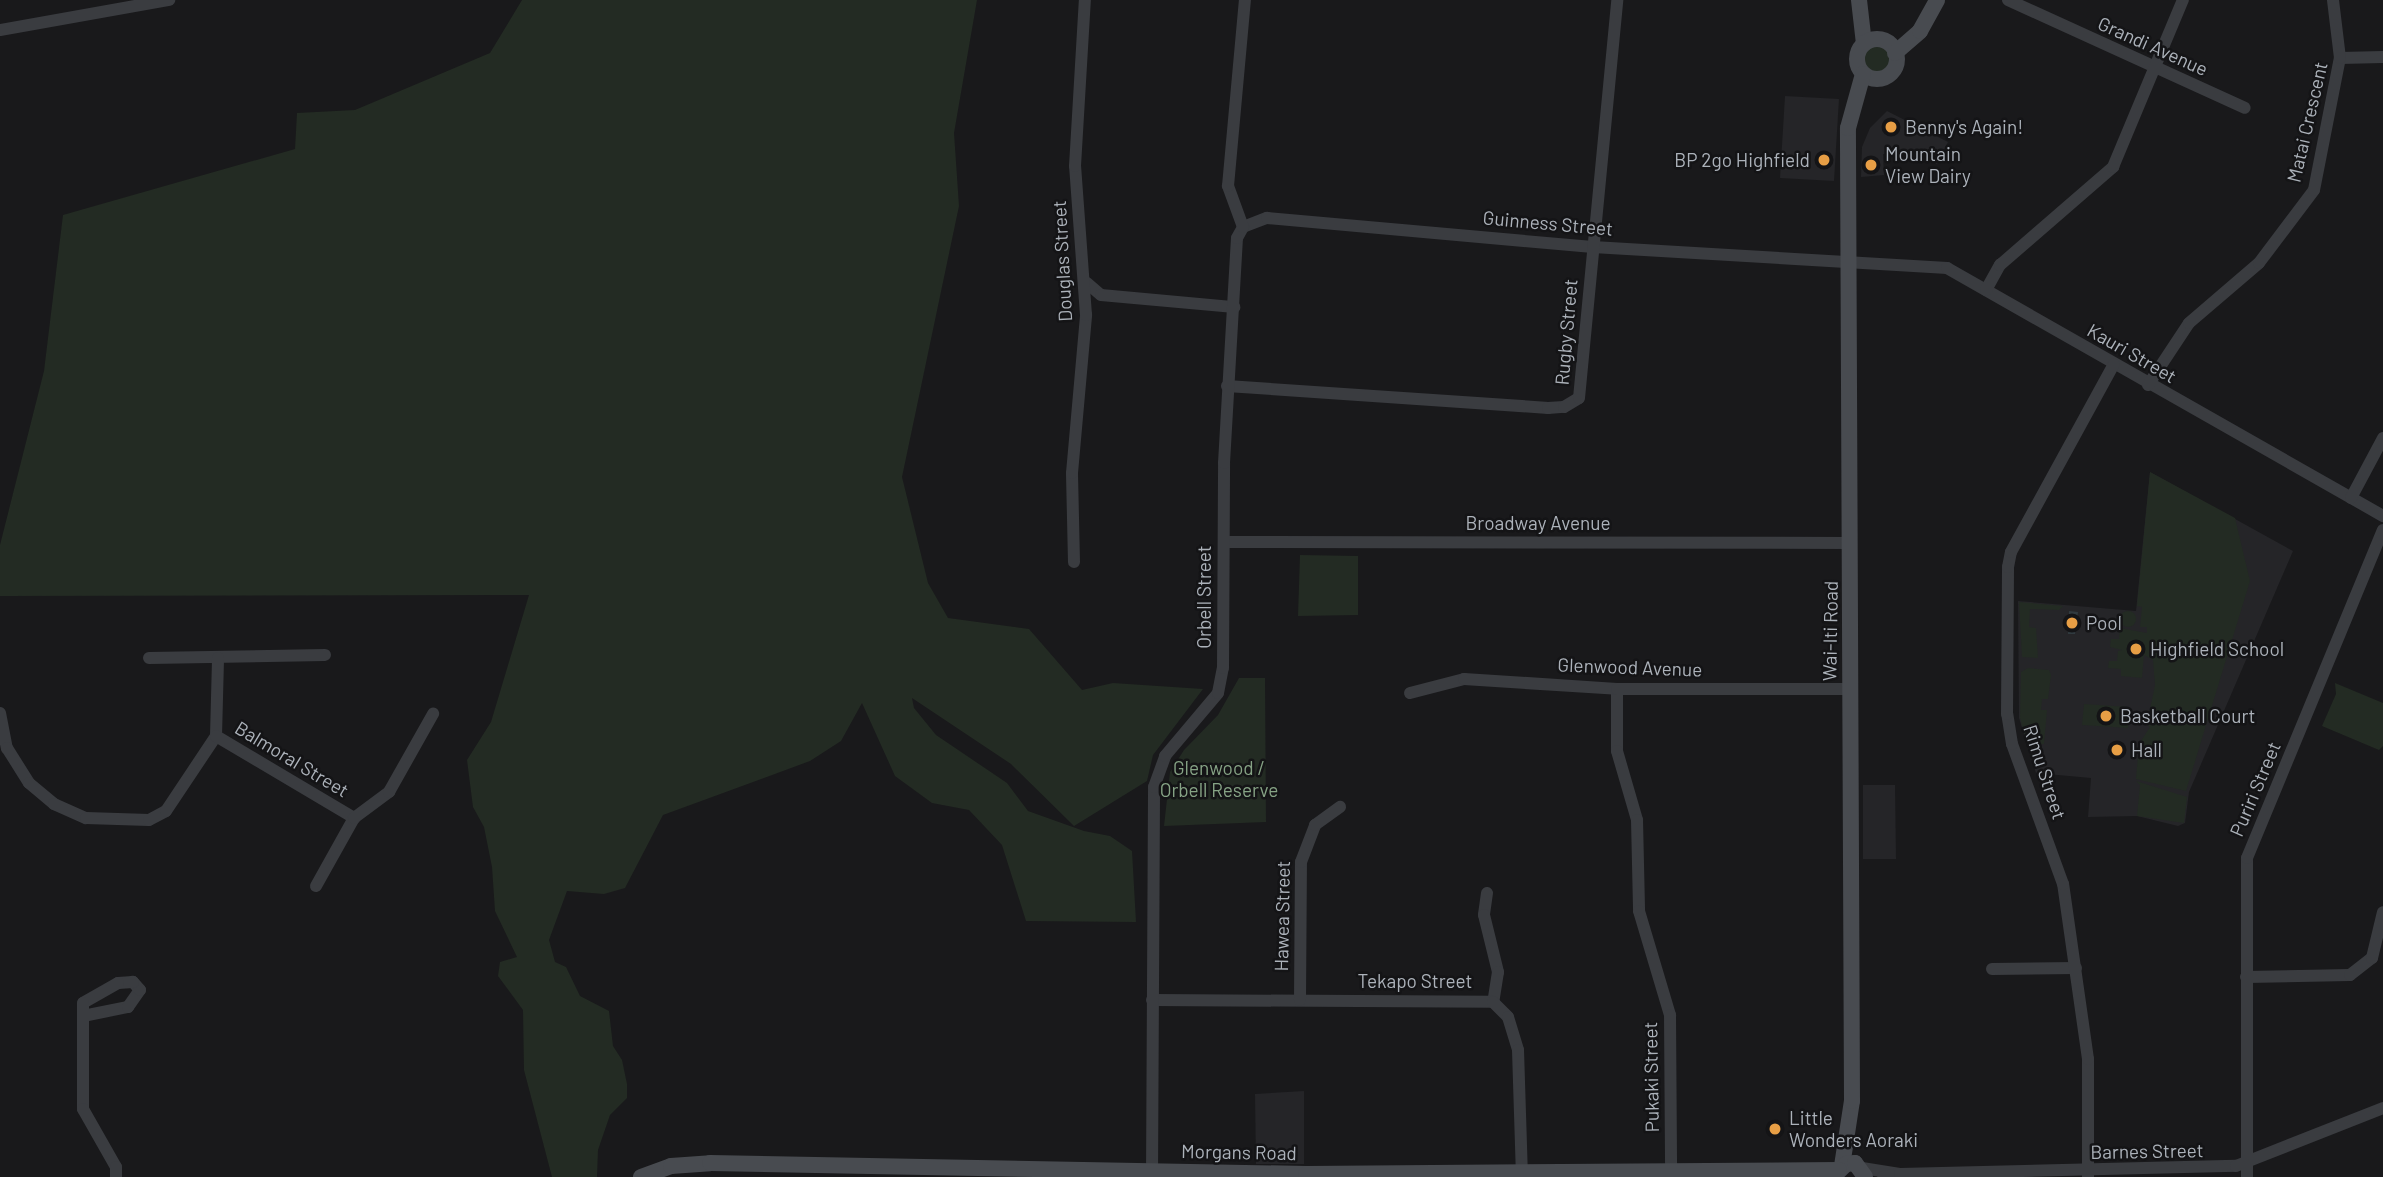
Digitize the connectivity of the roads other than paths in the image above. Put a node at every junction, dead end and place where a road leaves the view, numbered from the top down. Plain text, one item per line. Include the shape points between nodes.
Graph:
1 (169, 0) edge
2 (1085, 0) edge
3 (1245, 0) edge
4 (1617, 0) edge
5 (1859, 0) edge
6 (1865, 0) edge
7 (1937, 0) edge
8 (2008, 0) edge
9 (2183, 0) edge
10 (2333, 0) edge
11 (1926, 18) junction
12 (0, 30) edge
13 (1884, 38) junction
14 (1864, 44) junction
15 (1895, 53) junction
16 (2383, 57) edge
17 (2340, 58) junction
18 (2153, 68) junction
19 (1871, 77) junction
20 (2245, 108) dead end
21 (1243, 227) junction
22 (1593, 247) junction
23 (1851, 263) junction
24 (1087, 283) junction
25 (1986, 290) junction
26 (1234, 307) junction
27 (2114, 364) junction
28 (2148, 385) junction
29 (1227, 386) junction
30 (2383, 438) edge
31 (2351, 498) junction
32 (2383, 516) edge
33 (2383, 530) edge
34 (1224, 542) junction
35 (1851, 543) junction
36 (1074, 562) dead end
37 (325, 655) dead end
38 (149, 658) dead end
39 (218, 658) junction
40 (1617, 689) junction
41 (1850, 689) junction
42 (1410, 693) dead end
43 (0, 713) edge
44 (433, 714) dead end
45 (216, 736) junction
46 (1340, 807) dead end
47 (354, 818) junction
48 (316, 886) dead end
49 (1487, 894) dead end
50 (2383, 912) edge
51 (2076, 968) junction
52 (1992, 969) dead end
53 (2246, 978) junction
54 (1152, 1000) junction
55 (1300, 1000) junction
56 (1493, 1002) junction
57 (83, 1016) dead end
58 (2383, 1108) edge
59 (1852, 1124) junction
60 (2247, 1163) junction
61 (1862, 1170) edge
62 (1839, 1171) edge
63 (985, 1174) edge
64 (1671, 1174) edge
65 (1900, 1174) junction
66 (2088, 1174) edge
67 (1152, 1175) edge
68 (1341, 1175) edge
69 (1522, 1175) edge
70 (1592, 1176) edge
71 (116, 1177) edge
72 (641, 1177) edge
73 (1883, 1177) edge
74 (2247, 1177) edge

1 - 12 street
2 - 24 street, Douglas Street via 1075,166
3 - 21 street via 1228,186
4 - 22 street, Rugby Street
5 - 14 street
6 - 13 street via 1867,14
7 - 11 street
8 - 18 street, Grandi Avenue
9 - 18 street
10 - 17 street
11 - 13 street via 1902,34
11 - 15 street via 1920,31
13 - 14 street
13 - 15 street
14 - 19 street via 1858,63
15 - 19 street via 1890,73
16 - 17 street, Matai Crescent
17 - 28 street, Matai Crescent via 2314,190 2259,263 2189,323
18 - 20 street, Grandi Avenue
18 - 25 street via 2113,167 2000,265
19 - 23 street, Wai-Iti Road via 1848,128
21 - 22 street, Guinness Street via 1267,218
21 - 26 street, Orbell Street via 1237,238
22 - 23 street, Guinness Street
22 - 29 street, Rugby Street via 1579,398 1564,407
23 - 25 street, Kauri Street via 1928,264 1947,268
23 - 35 street, Wai-Iti Road
24 - 26 street via 1101,295
24 - 36 street, Douglas Street via 1072,473
25 - 27 street, Kauri Street
26 - 29 street, Orbell Street
27 - 28 street, Kauri Street
27 - 51 street, Rimu Street via 2011,552 2008,568 2010,734 2063,884
28 - 31 street, Kauri Street
29 - 34 street, Orbell Street
30 - 31 street
31 - 32 street, Kauri Street
33 - 53 street, Puriri Street via 2247,858
34 - 35 street, Broadway Avenue
34 - 54 street, Orbell Street via 1222,680 1209,706 1165,756 1154,787
35 - 41 street, Wai-Iti Road
37 - 39 street
38 - 39 street
39 - 45 street, Balmoral Street
40 - 41 street, Glenwood Avenue
40 - 42 street, Glenwood Avenue via 1464,679
40 - 64 street, Pukaki Street via 1617,751 1637,820 1639,911 1670,1014
41 - 59 street, Wai-Iti Road
43 - 45 street, Balmoral Street via 7,748 29,783 54,804 86,818 149,820 166,811
44 - 47 street via 389,792
45 - 47 street, Balmoral Street
46 - 55 street, Hawea Street via 1315,825 1301,862
47 - 48 street, Balmoral Street
49 - 56 street via 1484,915 1498,977
50 - 53 street via 2372,958 2350,975
51 - 52 street
51 - 66 street, Rimu Street via 2088,1059
53 - 60 street, Puriri Street
54 - 55 street, Tekapo Street
54 - 67 street, Orbell Street
55 - 56 street, Tekapo Street
56 - 69 street, Tekapo Street via 1508,1017 1520,1057
57 - 71 street via 83,1108 116,1167
58 - 60 street, Barnes Street
59 - 61 street, Wai-Iti Road
59 - 62 street, Wai-Iti Road
60 - 66 street, Barnes Street
60 - 74 street, Puriri Street
61 - 62 street, Morgans Road
61 - 65 street, Barnes Street
62 - 64 street, Morgans Road
63 - 67 street, Morgans Road
63 - 72 street, Morgans Road via 710,1163 671,1166
64 - 70 street, Morgans Road
65 - 66 street, Barnes Street
65 - 73 street, Barnes Street
67 - 68 street, Morgans Road
68 - 69 street, Morgans Road
69 - 70 street, Morgans Road

